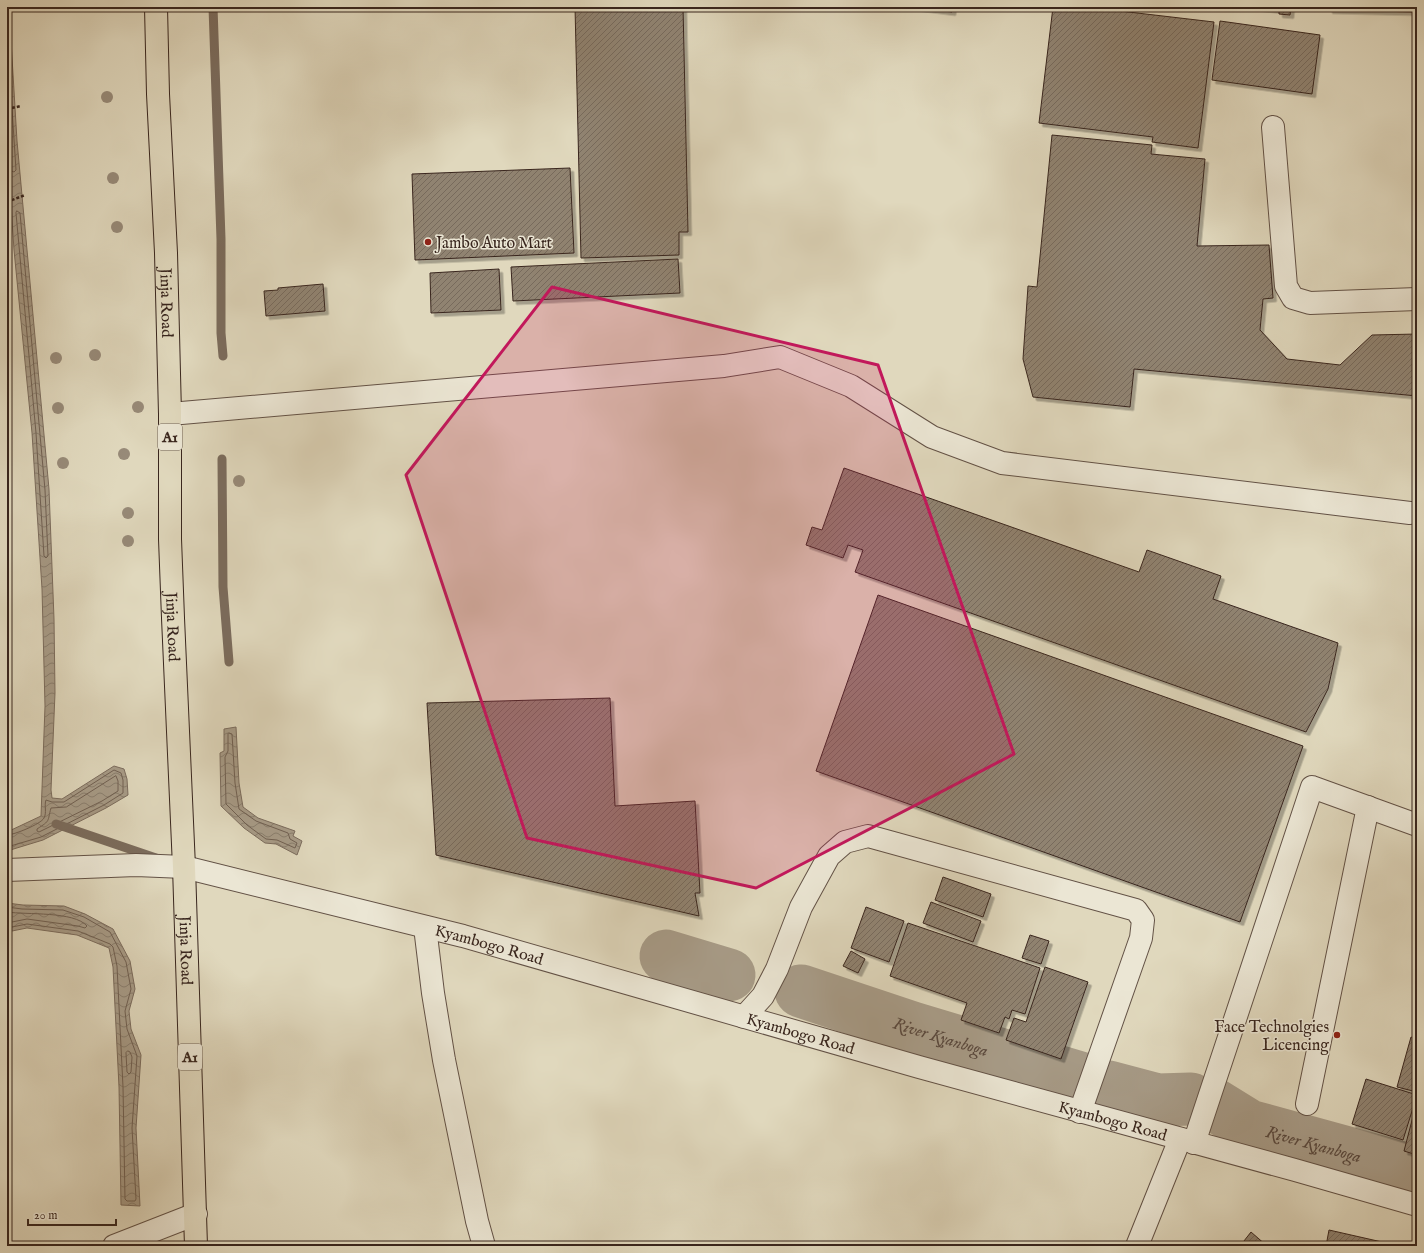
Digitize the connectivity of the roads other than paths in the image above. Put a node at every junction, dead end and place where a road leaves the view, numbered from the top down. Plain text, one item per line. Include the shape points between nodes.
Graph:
1 (156, 7) edge
2 (1273, 127) dead end
3 (1417, 299) edge
4 (170, 414) junction
5 (1410, 513) dead end
6 (1368, 807) junction
7 (1417, 825) edge
8 (184, 868) junction
9 (7, 870) edge
10 (425, 927) junction
11 (744, 1017) junction
12 (1307, 1104) dead end
13 (1080, 1112) junction
14 (1187, 1141) junction
15 (1417, 1205) edge
16 (196, 1214) junction
17 (114, 1246) edge
18 (196, 1246) edge
19 (484, 1246) edge
20 (1137, 1246) edge

1 - 4 highway, Jinja Road / A1
2 - 3 street via 1286,286 1293,298 1310,303
4 - 5 street via 724,366 780,357 851,386 932,437 1002,463
4 - 8 highway, Jinja Road / A1 via 171,571
6 - 7 street
6 - 12 street
6 - 14 street via 1312,787
8 - 9 street, Kyambogo Road via 136,865
8 - 10 street, Kyambogo Road
8 - 16 highway, Jinja Road / A1
10 - 11 street, Kyambogo Road
10 - 19 street via 444,1060
11 - 13 street, Kyambogo Road
11 - 13 street via 763,996 777,969 801,907 829,856 845,842 868,836 1136,910 1143,920 1141,938
13 - 14 street, Kyambogo Road
14 - 15 street, Kyambogo Road
14 - 20 street
16 - 17 street
16 - 18 highway, Jinja Road / A1

